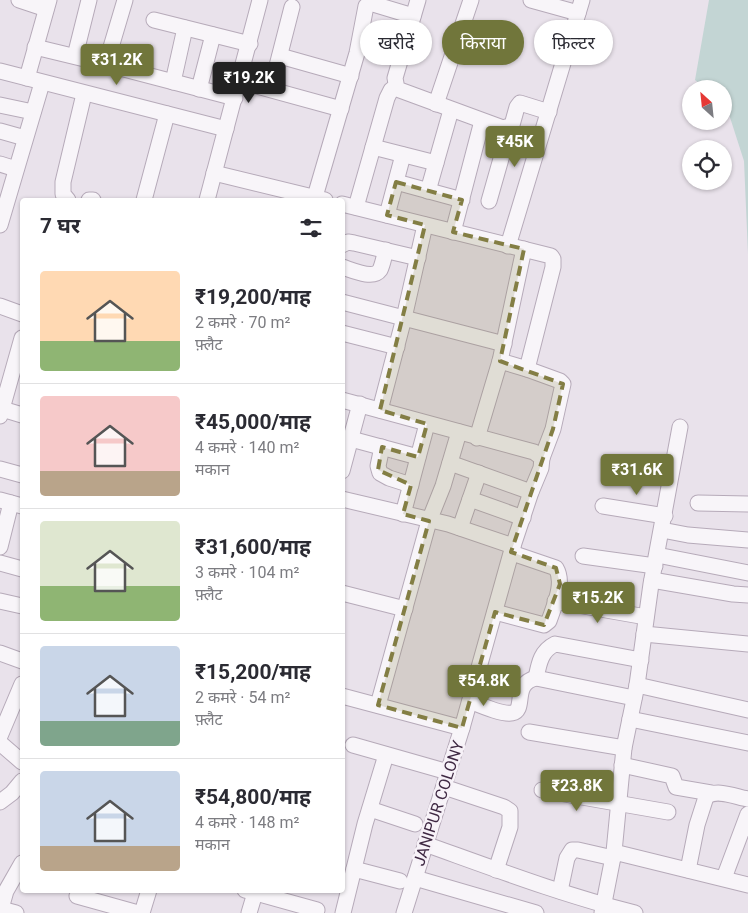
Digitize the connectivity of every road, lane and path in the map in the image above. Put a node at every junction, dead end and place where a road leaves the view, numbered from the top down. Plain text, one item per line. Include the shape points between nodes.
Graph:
1 (19, 0) edge
2 (89, 0) edge
3 (124, 0) edge
4 (418, 0) edge
5 (471, 0) edge
6 (531, 0) edge
7 (258, 1) edge
8 (48, 4) edge
9 (292, 7) dead end
10 (580, 7) edge
11 (413, 16) junction
12 (154, 20) dead end
13 (184, 28) junction
14 (213, 35) junction
15 (250, 44) junction
16 (35, 47) junction
17 (75, 56) junction
18 (280, 56) junction
19 (106, 64) junction
20 (0, 71) edge
21 (351, 76) junction
22 (27, 78) junction
23 (240, 81) junction
24 (173, 82) junction
25 (42, 83) junction
26 (395, 86) junction
27 (200, 89) junction
28 (272, 90) junction
29 (84, 94) junction
30 (234, 98) junction
31 (436, 104) junction
32 (0, 105) edge
33 (341, 109) junction
34 (451, 110) junction
35 (33, 112) junction
36 (549, 112) junction
37 (167, 114) junction
38 (482, 121) junction
39 (510, 126) junction
40 (226, 129) junction
41 (0, 131) edge
42 (25, 138) junction
43 (373, 147) junction
44 (403, 155) junction
45 (0, 164) edge
46 (436, 164) junction
47 (16, 169) junction
48 (214, 173) junction
49 (396, 182) junction
50 (428, 191) junction
51 (280, 195) edge
52 (66, 198) edge
53 (145, 198) edge
54 (208, 198) edge
55 (308, 198) edge
56 (318, 198) edge
57 (462, 200) junction
58 (489, 201) dead end
59 (349, 206) edge
60 (387, 215) junction
61 (0, 225) edge
62 (425, 225) junction
63 (453, 232) junction
64 (345, 244) edge
65 (508, 246) junction
66 (524, 249) junction
67 (386, 250) junction
68 (418, 258) junction
69 (345, 268) edge
70 (345, 303) edge
71 (0, 306) edge
72 (20, 313) edge
73 (404, 318) junction
74 (345, 334) edge
75 (504, 344) junction
76 (397, 347) junction
77 (20, 354) edge
78 (500, 361) junction
79 (527, 369) junction
80 (17, 378) edge
81 (345, 401) edge
82 (360, 404) junction
83 (380, 410) junction
84 (1, 413) edge
85 (20, 415) edge
86 (427, 424) junction
87 (680, 427) dead end
88 (459, 432) junction
89 (477, 438) junction
90 (351, 439) junction
91 (382, 447) junction
92 (418, 457) junction
93 (542, 458) junction
94 (345, 460) edge
95 (450, 463) junction
96 (0, 469) edge
97 (478, 473) junction
98 (20, 474) edge
99 (411, 485) junction
100 (531, 492) junction
101 (470, 499) junction
102 (345, 500) edge
103 (11, 503) edge
104 (698, 503) dead end
105 (748, 504) edge
106 (603, 506) dead end
107 (403, 514) junction
108 (523, 518) junction
109 (429, 521) junction
110 (664, 523) junction
111 (460, 528) junction
112 (748, 540) edge
113 (0, 547) edge
114 (513, 549) junction
115 (582, 556) dead end
116 (0, 563) edge
117 (655, 567) junction
118 (20, 568) edge
119 (748, 573) edge
120 (345, 594) edge
121 (748, 595) edge
122 (0, 601) edge
123 (555, 602) junction
124 (20, 606) edge
125 (405, 609) junction
126 (495, 612) junction
127 (646, 617) junction
128 (644, 634) junction
129 (748, 644) edge
130 (0, 653) edge
131 (20, 660) edge
132 (641, 660) junction
133 (536, 678) junction
134 (20, 689) edge
135 (636, 692) junction
136 (345, 697) edge
137 (470, 701) junction
138 (378, 705) junction
139 (748, 710) edge
140 (630, 719) junction
141 (462, 728) junction
142 (529, 732) dead end
143 (0, 736) edge
144 (748, 742) edge
145 (0, 743) edge
146 (353, 745) dead end
147 (624, 748) junction
148 (386, 755) junction
149 (20, 760) edge
150 (622, 765) junction
151 (446, 780) junction
152 (20, 783) edge
153 (542, 790) dead end
154 (712, 793) junction
155 (748, 799) edge
156 (0, 802) edge
157 (618, 804) junction
158 (370, 810) junction
159 (668, 812) dead end
160 (748, 814) edge
161 (416, 824) dead end
162 (744, 838) edge
163 (425, 844) junction
164 (614, 855) junction
165 (20, 865) edge
166 (354, 869) junction
167 (496, 870) junction
168 (688, 870) junction
169 (724, 878) junction
170 (407, 879) junction
171 (748, 885) edge
172 (3, 889) edge
173 (560, 891) junction
174 (148, 893) edge
175 (259, 893) edge
176 (263, 893) edge
177 (77, 896) dead end
178 (487, 906) edge
179 (603, 909) edge
180 (0, 910) edge
181 (317, 910) dead end
182 (16, 913) edge
183 (138, 913) edge
184 (142, 913) edge
185 (249, 913) edge
186 (342, 913) edge
187 (404, 913) edge
188 (536, 913) edge
189 (635, 913) edge

1 - 8 street
2 - 17 street
3 - 19 street
4 - 11 street
5 - 31 street
6 - 10 street
7 - 15 street
8 - 16 street
9 - 18 street
10 - 36 street
11 - 21 street via 370,3 366,6
11 - 26 street
12 - 13 street
13 - 14 street
13 - 24 street
14 - 15 street
14 - 27 street
15 - 23 street
16 - 17 street
16 - 22 street
17 - 19 street
18 - 21 street
18 - 28 street
19 - 24 street
20 - 22 street
21 - 33 street
22 - 25 street
23 - 28 street
23 - 30 street
24 - 27 street
25 - 29 street
25 - 35 street
26 - 31 street via 400,92
26 - 43 street via 387,98
27 - 30 street
28 - 33 street
29 - 37 street
29 - 52 street via 63,182
30 - 40 street
31 - 34 street
32 - 35 street
33 - 56 street
34 - 38 street
34 - 46 street
35 - 42 street
36 - 39 street via 520,103
36 - 65 street
37 - 40 street
37 - 53 street
38 - 39 street via 503,128
38 - 57 street
39 - 58 street
40 - 48 street
41 - 42 street
42 - 47 street
43 - 44 street
43 - 59 street
44 - 46 street
44 - 49 street
45 - 47 street
46 - 50 street
47 - 61 street
48 - 51 street
48 - 54 street
49 - 50 street
49 - 60 street
50 - 57 street
51 - 55 street
57 - 63 street
59 - 60 street
60 - 62 street
62 - 63 street
62 - 68 street
63 - 65 street
64 - 67 street
65 - 66 street
66 - 75 street
66 - 79 street via 547,254 554,262
67 - 68 street
67 - 69 street via 382,267 375,274
68 - 73 street
70 - 73 street
71 - 72 street
73 - 75 street
73 - 76 street
74 - 76 street
75 - 78 street
76 - 83 street
77 - 80 street
78 - 79 street
78 - 89 street
79 - 93 street, JANIPUR COLONY via 563,384 553,429
80 - 84 street
81 - 82 street
82 - 83 street
82 - 90 street
83 - 86 street
84 - 85 street
86 - 88 street
86 - 92 street
87 - 110 street
88 - 89 street
88 - 95 street
89 - 93 street via 534,452
90 - 91 street
90 - 94 street
91 - 92 street
91 - 99 street via 378,466 380,473
92 - 99 street
93 - 100 street, JANIPUR COLONY
95 - 97 street
95 - 109 street
96 - 98 street
97 - 100 street
97 - 101 street
99 - 107 street
100 - 108 street, JANIPUR COLONY
101 - 108 street
101 - 111 street
102 - 107 street
103 - 113 street
104 - 105 street
106 - 110 street
107 - 109 street
108 - 114 street, JANIPUR COLONY
109 - 111 street
109 - 125 street
110 - 112 street via 697,536
110 - 117 street
111 - 114 street
114 - 123 street via 556,568 560,584
114 - 126 street, JANIPUR COLONY
115 - 117 street
116 - 118 street
117 - 119 street
117 - 121 street via 733,594
117 - 127 street
120 - 125 street
122 - 124 street
123 - 126 street via 549,621 544,625
123 - 127 street
125 - 138 street
126 - 137 street, JANIPUR COLONY
127 - 128 street
128 - 129 street
128 - 132 street
130 - 131 street
132 - 133 street via 555,644 543,654
132 - 135 street
133 - 135 street
133 - 137 street via 524,685 520,704 513,713 503,713
134 - 143 street
135 - 139 street
135 - 140 street
136 - 138 street
137 - 141 street, JANIPUR COLONY
138 - 141 street
140 - 144 street
140 - 147 street
141 - 151 street, JANIPUR COLONY
142 - 147 street
145 - 149 street
146 - 148 street
147 - 150 street
148 - 151 street
148 - 158 street
150 - 154 street via 672,776 679,788
150 - 157 street
151 - 163 street, JANIPUR COLONY
151 - 167 street via 510,811 510,827
152 - 156 street
153 - 157 street
154 - 155 street
154 - 168 street via 703,802
157 - 159 street
157 - 164 street
158 - 161 street
158 - 166 street
160 - 162 street
162 - 169 street
163 - 167 street
163 - 170 street, JANIPUR COLONY
164 - 168 street
164 - 173 street via 572,850 567,858
164 - 179 street
165 - 172 street
166 - 170 street
166 - 186 street
167 - 173 street
168 - 169 street
169 - 171 street
170 - 178 street
170 - 187 street, JANIPUR COLONY
172 - 180 street
173 - 179 street
174 - 184 street
175 - 185 street
176 - 181 street
177 - 183 street
178 - 188 street
179 - 189 street
180 - 182 street

